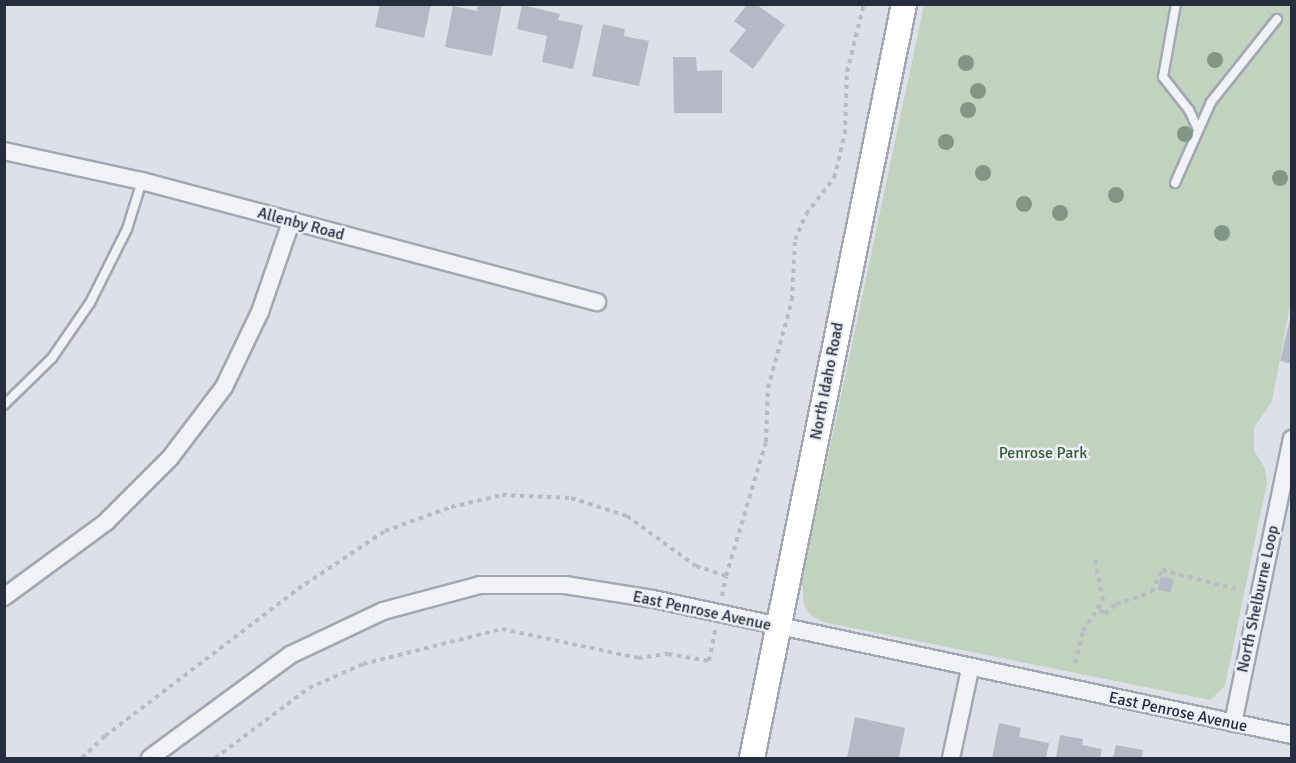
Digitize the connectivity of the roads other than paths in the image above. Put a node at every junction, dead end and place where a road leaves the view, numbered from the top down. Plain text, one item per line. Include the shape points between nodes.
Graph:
1 (904, 4) edge
2 (1176, 4) edge
3 (1277, 19) dead end
4 (1197, 127) junction
5 (4, 151) edge
6 (142, 181) junction
7 (1175, 183) dead end
8 (291, 222) junction
9 (597, 302) dead end
10 (4, 405) edge
11 (1292, 439) edge
12 (4, 597) edge
13 (778, 627) junction
14 (970, 669) junction
15 (1233, 723) junction
16 (1292, 735) edge
17 (150, 759) edge
18 (752, 759) edge
19 (951, 759) edge

1 - 13 main road, North Idaho Road
2 - 4 lane via 1163,77
3 - 4 lane via 1232,72
4 - 7 lane
5 - 6 street, Allenby Road
6 - 8 street, Allenby Road
6 - 10 lane via 127,229 90,303 52,358
8 - 9 street, Allenby Road
8 - 12 street via 260,312 224,387 170,458 106,522
11 - 15 street, North Shelburne Loop
13 - 14 street, East Penrose Avenue
13 - 17 street, East Penrose Avenue via 653,599 565,585 480,585 383,611 290,655
13 - 18 main road, North Idaho Road
14 - 15 street, East Penrose Avenue
14 - 19 street
15 - 16 street, East Penrose Avenue

